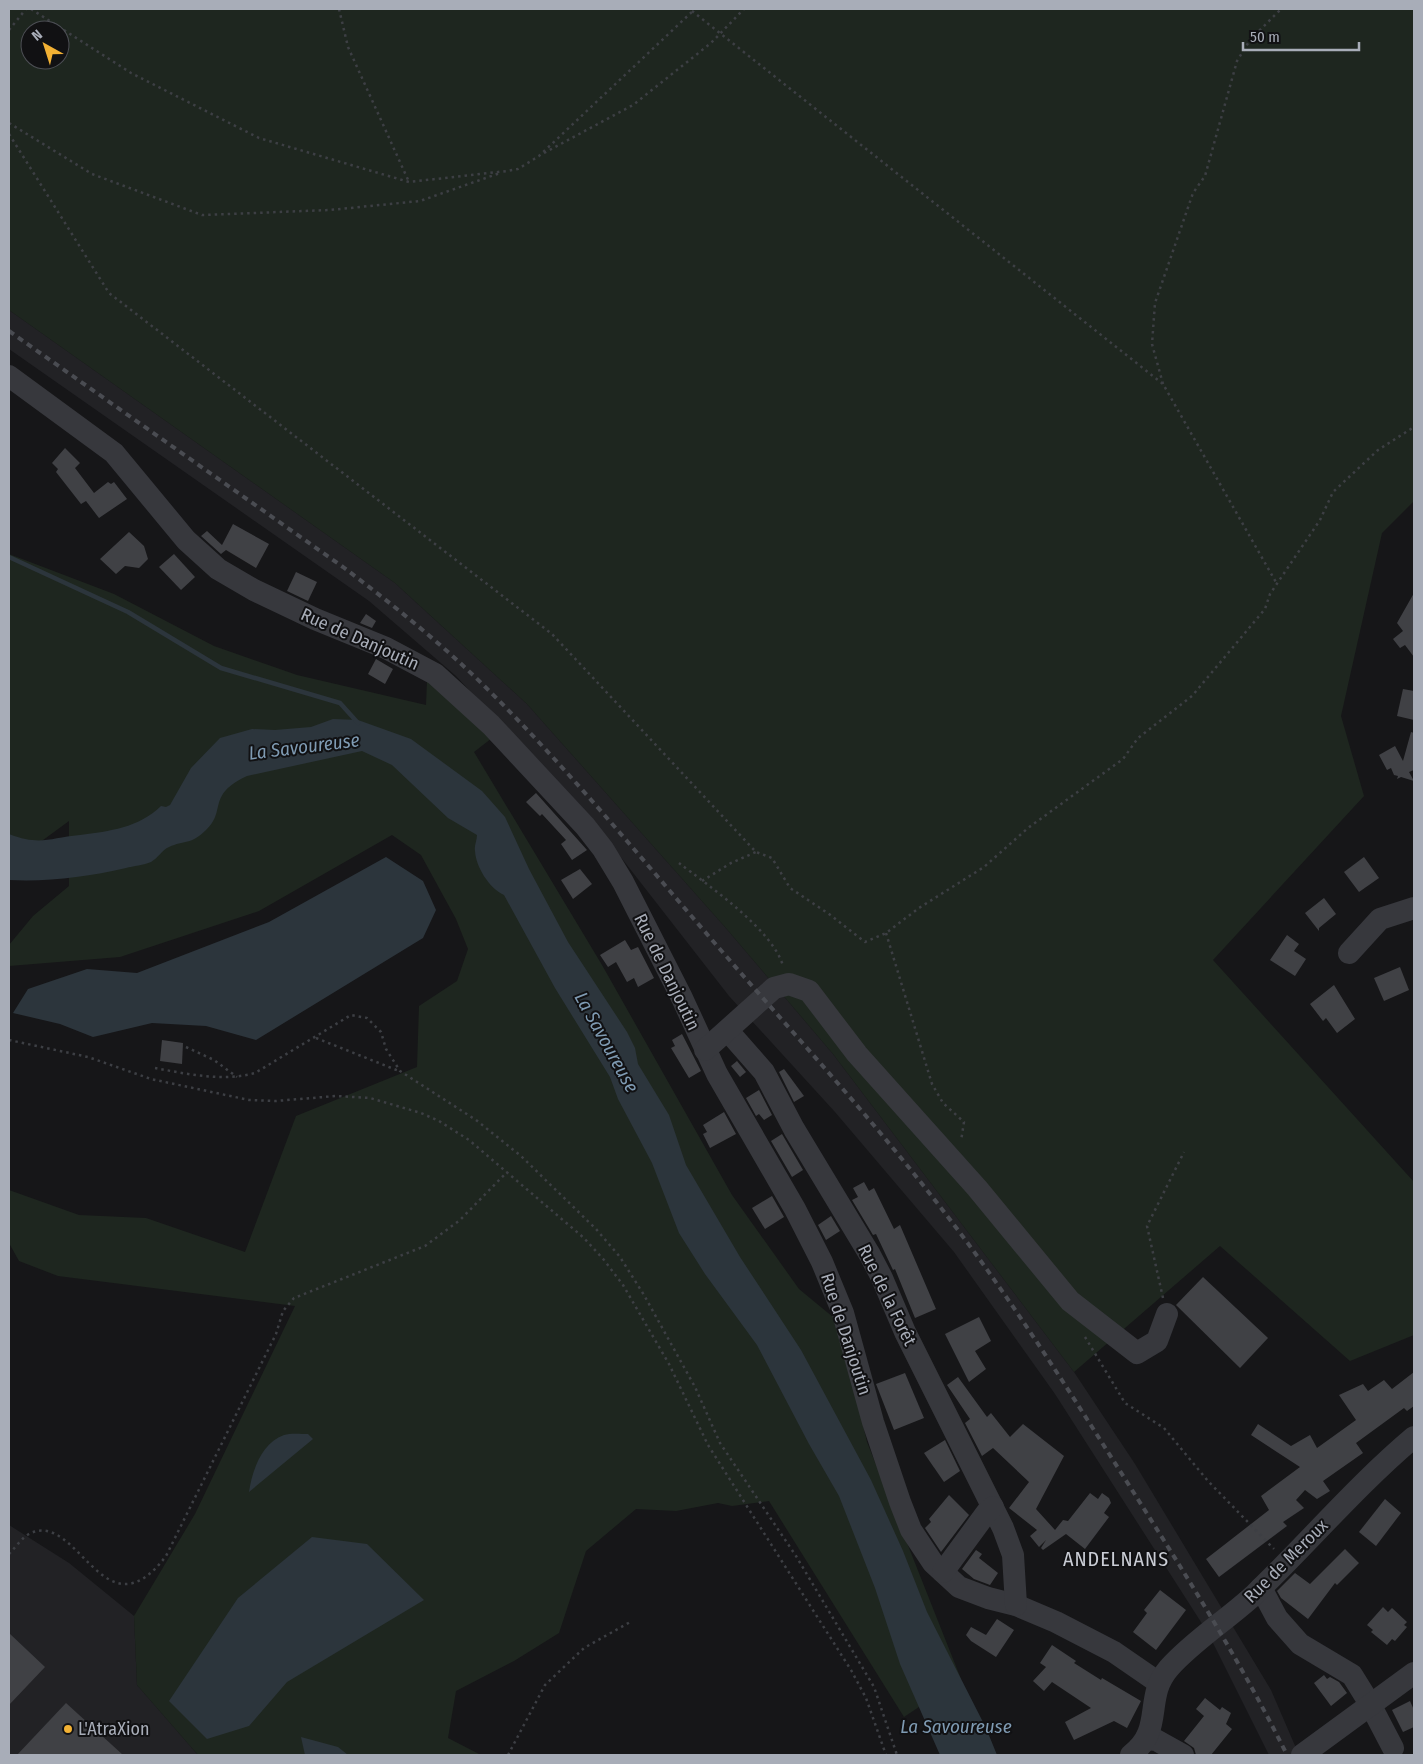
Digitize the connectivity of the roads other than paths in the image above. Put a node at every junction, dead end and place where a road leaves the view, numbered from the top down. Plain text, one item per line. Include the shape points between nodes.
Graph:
1 (9, 376) edge
2 (1414, 908) edge
3 (1349, 953) dead end
4 (728, 1031) junction
5 (705, 1050) junction
6 (1167, 1314) road end
7 (1414, 1437) edge
8 (993, 1507) junction
9 (943, 1572) junction
10 (1261, 1588) junction
11 (1016, 1605) junction
12 (1414, 1674) edge
13 (1158, 1683) junction
14 (1370, 1704) junction
15 (1147, 1739) junction
16 (1392, 1748) dead end
17 (1131, 1755) edge
18 (1182, 1755) edge
19 (1302, 1755) edge

1 - 5 street, Rue de Danjoutin via 114,454 186,540 218,569 293,609 411,660 435,674 471,706 536,771 603,849 682,998
2 - 3 street via 1380,920
4 - 5 street
4 - 6 street via 767,993 780,985 803,987 1070,1301 1137,1352 1157,1341
4 - 8 street, Rue de la Forêt via 764,1072 794,1129 870,1255
5 - 9 street, Rue de Danjoutin via 795,1209 830,1280 900,1502 912,1530 933,1563
7 - 10 street, Rue de Meroux via 1386,1460
8 - 9 street
8 - 11 street, Rue de la Forêt via 1013,1555
9 - 11 street, Rue de Danjoutin via 959,1587
10 - 13 street, Rue de Meroux via 1185,1652
10 - 14 street via 1277,1618 1300,1644 1352,1675
11 - 13 street, Rue de Danjoutin via 1114,1652
12 - 14 street
13 - 15 street
14 - 16 street
14 - 19 street
15 - 17 street
15 - 18 street via 1156,1740

